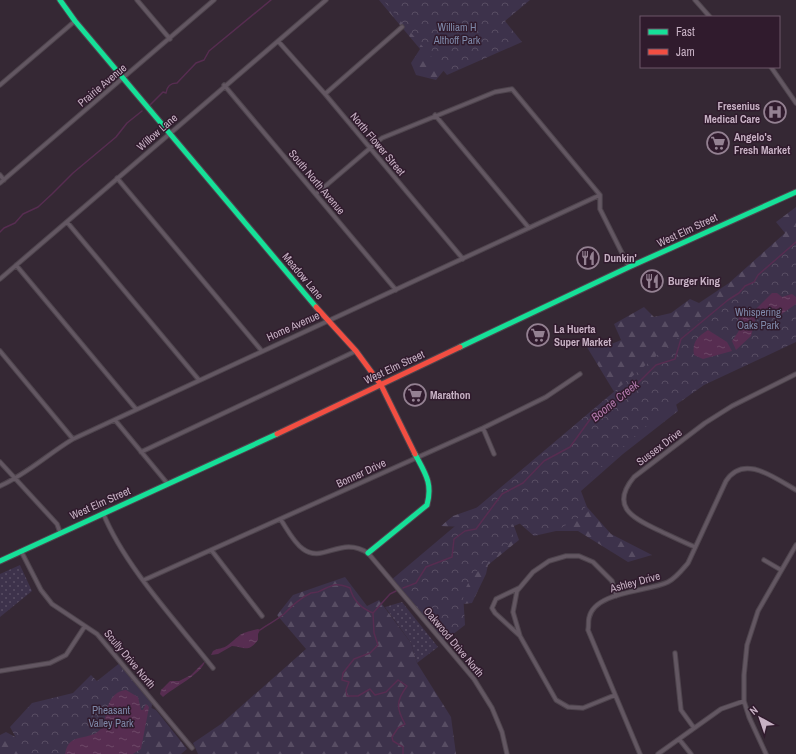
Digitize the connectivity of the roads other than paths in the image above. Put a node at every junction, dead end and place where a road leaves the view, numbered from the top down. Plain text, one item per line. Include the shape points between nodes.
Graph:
1 (60, 0) edge
2 (137, 0) edge
3 (214, 0) edge
4 (326, 0) edge
5 (695, 0) edge
6 (709, 16) edge
7 (75, 20) junction
8 (402, 26) dead end
9 (170, 39) junction
10 (278, 41) junction
11 (772, 68) edge
12 (124, 79) junction
13 (0, 85) edge
14 (224, 85) junction
15 (325, 94) junction
16 (796, 103) edge
17 (435, 115) junction
18 (170, 133) junction
19 (370, 148) junction
20 (0, 174) edge
21 (117, 178) junction
22 (4, 180) junction
23 (0, 183) edge
24 (796, 192) edge
25 (316, 194) junction
26 (600, 195) junction
27 (66, 222) junction
28 (529, 228) junction
29 (463, 259) junction
30 (16, 265) junction
31 (628, 267) junction
32 (0, 278) edge
33 (396, 290) junction
34 (328, 321) junction
35 (261, 350) junction
36 (0, 351) edge
37 (356, 351) junction
38 (580, 374) dead end
39 (796, 374) edge
40 (199, 380) junction
41 (381, 385) junction
42 (136, 409) junction
43 (115, 420) junction
44 (483, 428) junction
45 (73, 439) junction
46 (141, 452) junction
47 (494, 454) dead end
48 (418, 457) junction
49 (0, 462) edge
50 (15, 480) junction
51 (167, 483) junction
52 (0, 486) edge
53 (796, 490) edge
54 (103, 513) junction
55 (281, 520) junction
56 (60, 532) junction
57 (796, 545) edge
58 (695, 548) junction
59 (21, 551) junction
60 (212, 551) junction
61 (368, 553) junction
62 (764, 560) dead end
63 (0, 561) edge
64 (782, 570) junction
65 (144, 580) junction
66 (520, 587) junction
67 (616, 596) junction
68 (262, 616) dead end
69 (85, 626) junction
70 (520, 636) junction
71 (675, 653) dead end
72 (213, 668) dead end
73 (0, 671) edge
74 (615, 695) junction
75 (744, 702) junction
76 (694, 728) junction
77 (679, 739) junction
78 (192, 748) dead end
79 (507, 754) edge
80 (640, 754) edge
81 (658, 754) edge
82 (691, 754) edge
83 (766, 754) edge

1 - 7 main road, Meadow Lane
2 - 9 street
3 - 9 street, Prairie Avenue
4 - 10 street, Willow Lane
5 - 6 street
7 - 12 main road, Meadow Lane
7 - 13 street
8 - 15 street
9 - 12 street, Prairie Avenue
10 - 14 street, Willow Lane
10 - 15 street, North Flower Street
11 - 16 street
12 - 18 main road, Meadow Lane
12 - 22 street, Prairie Avenue
14 - 18 street, Willow Lane
14 - 25 street, South North Avenue
15 - 19 street, North Flower Street
17 - 19 street via 382,138
17 - 26 street via 495,92 512,89
17 - 28 street
18 - 21 street, Willow Lane
18 - 34 main road, Meadow Lane
19 - 25 street
19 - 29 street, North Flower Street
20 - 22 street
21 - 27 street, Willow Lane
21 - 35 street
22 - 23 street, Prairie Avenue
24 - 31 main road, West Elm Street
25 - 33 street, South North Avenue
26 - 28 street, Home Avenue
26 - 31 street via 600,209
27 - 30 street, Willow Lane
27 - 40 street
28 - 29 street, Home Avenue
29 - 33 street, Home Avenue
30 - 32 street, Willow Lane
30 - 42 street
31 - 41 main road, West Elm Street
33 - 34 street, Home Avenue
34 - 35 street, Home Avenue
34 - 37 main road, Meadow Lane
35 - 40 street, Home Avenue
36 - 45 street
37 - 41 main road, Meadow Lane
37 - 46 street
38 - 44 street, Bonner Drive via 546,397
39 - 58 street, Sussex Drive via 732,406 705,423 634,477 626,487 624,500 627,511 637,521
40 - 42 street, Home Avenue
41 - 48 main road, Meadow Lane
41 - 51 main road, West Elm Street
42 - 43 street, Home Avenue
43 - 45 street, Home Avenue
43 - 46 street
44 - 47 street
44 - 48 street, Bonner Drive
45 - 50 street, Home Avenue
46 - 51 street
48 - 55 street, Bonner Drive
48 - 61 main road, Meadow Lane via 429,481 430,493 426,505
49 - 50 street
50 - 52 street, Home Avenue
50 - 56 street via 56,524
51 - 54 main road, West Elm Street
53 - 58 street, Ashley Drive via 759,470 746,468 736,471 726,480
54 - 56 main road, West Elm Street
54 - 65 street via 109,528
55 - 60 street, Bonner Drive
55 - 61 street via 303,549 316,554 349,546
56 - 59 main road, West Elm Street
57 - 64 street
58 - 67 street, Ashley Drive via 688,563 668,582
59 - 63 main road, West Elm Street
59 - 69 street, Scully Drive North via 41,590 52,604
60 - 65 street, Bonner Drive
60 - 68 street
61 - 79 street, Oakwood Drive North via 474,679 492,708 502,732
62 - 64 street
64 - 75 street via 754,621 747,645
65 - 72 street
66 - 67 street via 533,572 549,561 566,556 579,556 593,562 612,581
66 - 70 street via 513,612
66 - 70 street via 496,599 492,608
67 - 74 street, Ashley Drive via 596,605 589,616 588,630
69 - 73 street via 66,655 50,663
69 - 78 street, Scully Drive North via 98,634
70 - 74 street via 556,700 568,707 583,708
71 - 76 street via 681,710
74 - 80 street, Ashley Drive
75 - 76 street via 721,709
75 - 83 street
76 - 77 street
77 - 81 street
77 - 82 street

